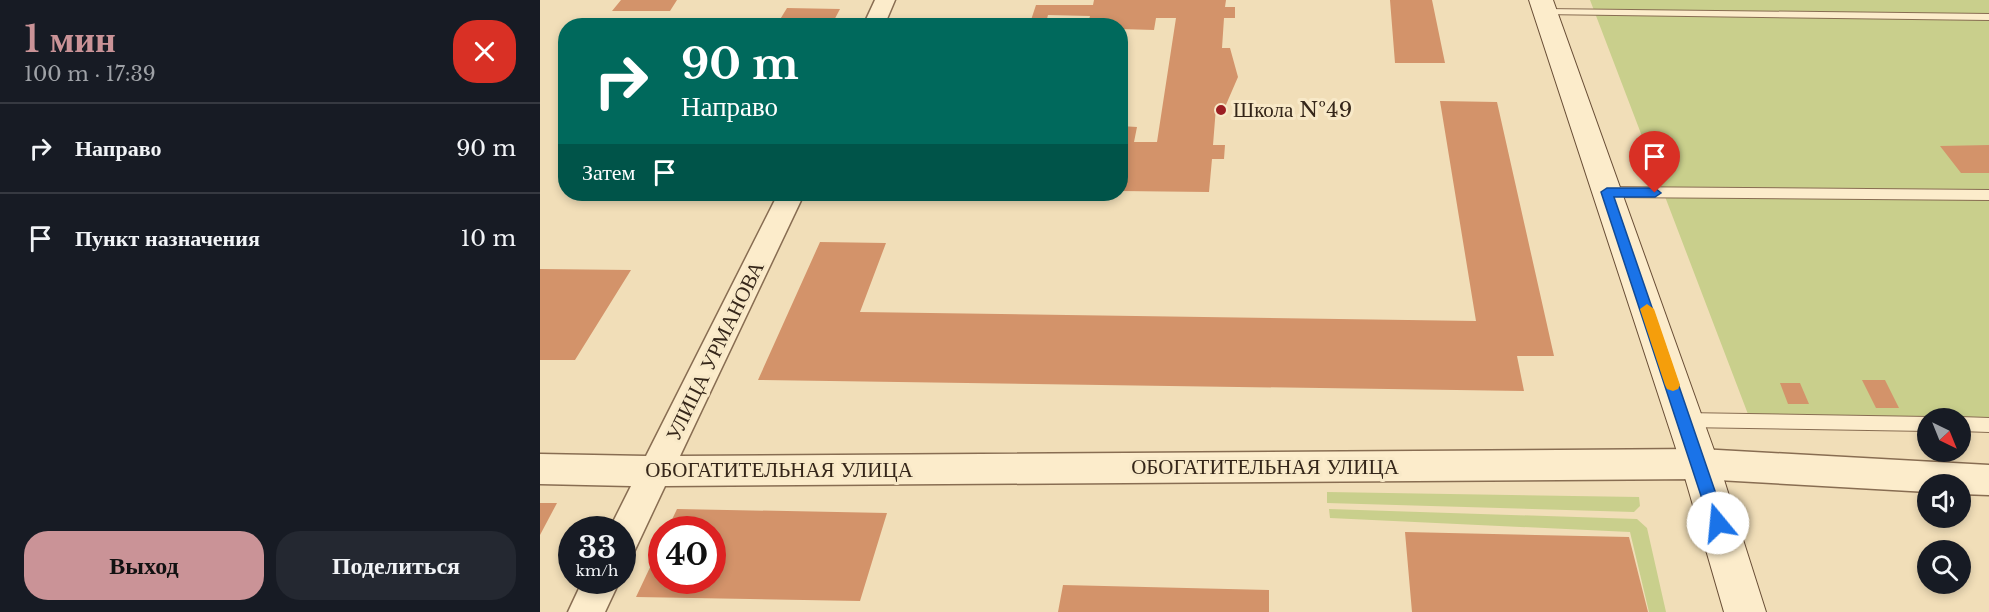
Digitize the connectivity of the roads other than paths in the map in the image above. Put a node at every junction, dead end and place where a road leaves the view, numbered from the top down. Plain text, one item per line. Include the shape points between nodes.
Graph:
1 (885, 0) edge
2 (1543, 6) edge
3 (1989, 17) edge
4 (877, 18) edge
5 (1607, 192) junction
6 (1989, 195) edge
7 (788, 201) edge
8 (1684, 420) junction
9 (1917, 424) edge
10 (1971, 424) edge
11 (1989, 424) edge
12 (1700, 464) junction
13 (540, 469) edge
14 (657, 471) junction
15 (1989, 480) edge
16 (634, 516) edge
17 (595, 594) edge
18 (586, 612) edge
19 (1745, 612) edge

1 - 4 street
2 - 3 lane
2 - 5 street
5 - 6 lane
5 - 8 street
7 - 14 street, УЛИЦА УРМАНОВА
8 - 9 lane
8 - 12 street
10 - 11 lane
12 - 14 street, ОБОГАТИТЕЛЬНАЯ УЛИЦА
12 - 15 street, ОБОГАТИТЕЛЬНАЯ УЛИЦА
12 - 19 street
13 - 14 street, ОБОГАТИТЕЛЬНАЯ УЛИЦА
14 - 16 street, УЛИЦА УРМАНОВА
17 - 18 street

